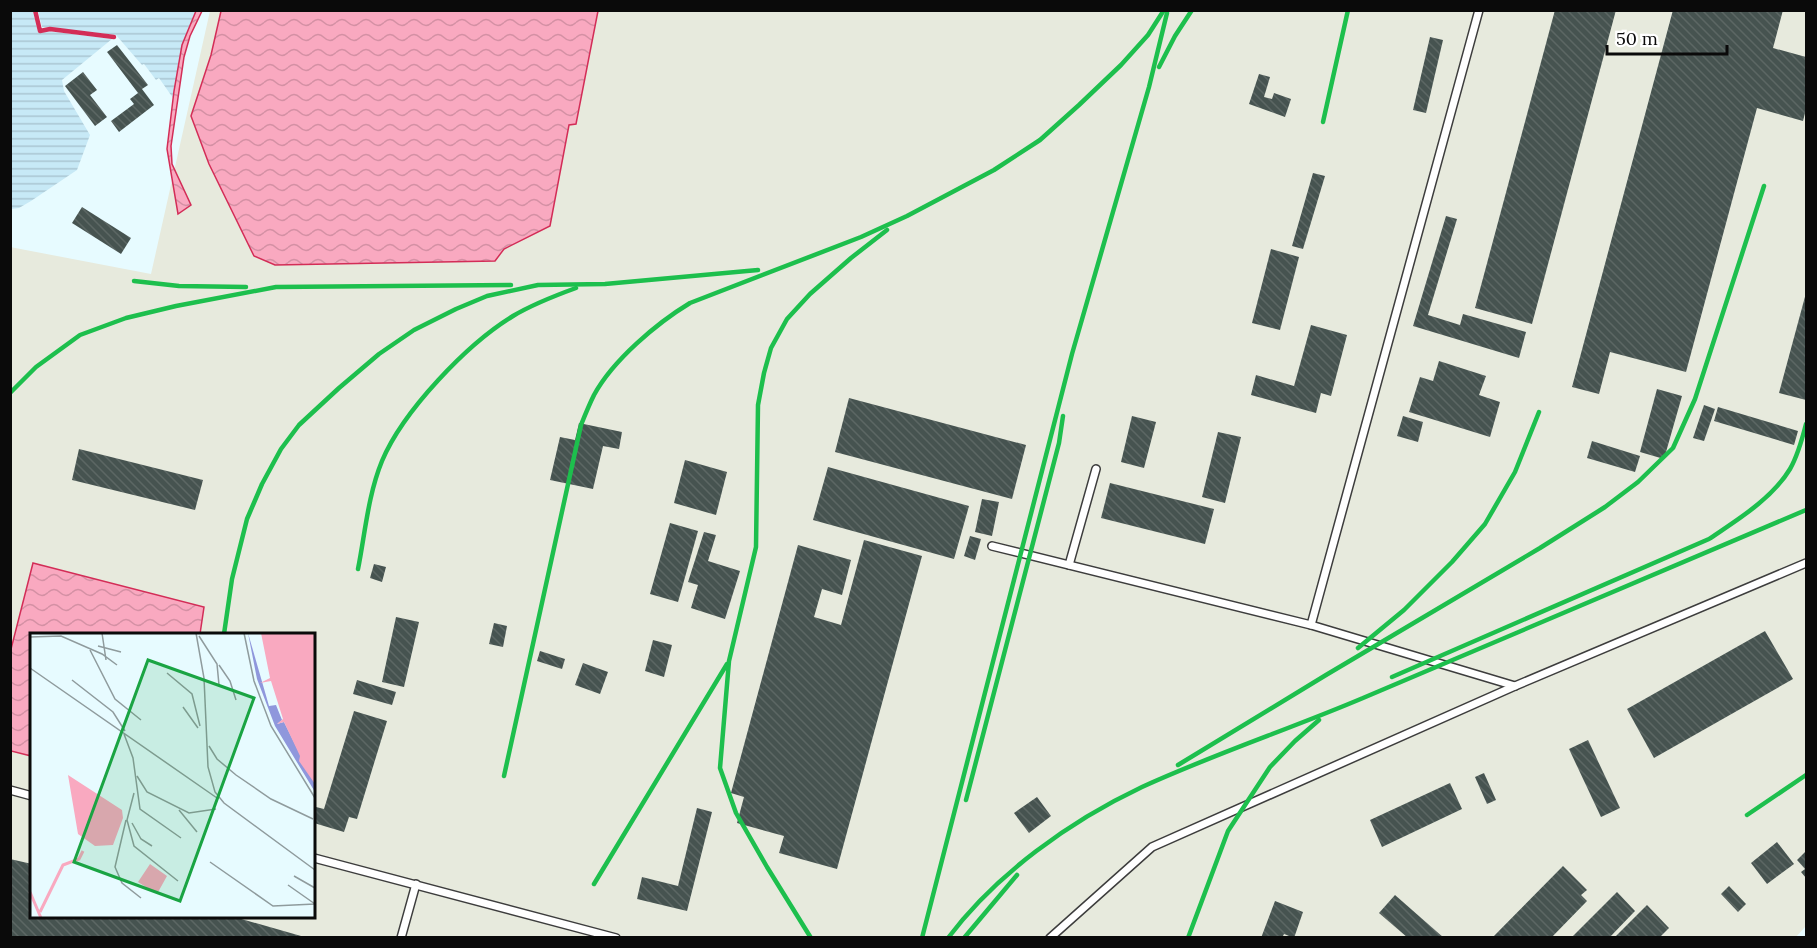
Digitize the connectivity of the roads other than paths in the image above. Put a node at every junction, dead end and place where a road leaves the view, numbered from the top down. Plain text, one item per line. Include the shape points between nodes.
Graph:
1 (1479, 10) edge
2 (1096, 469) dead end
3 (992, 546) dead end
4 (1806, 563) edge
5 (1069, 565) junction
6 (1311, 625) junction
7 (1515, 686) junction
8 (10, 790) edge
9 (30, 795) edge
10 (315, 858) edge
11 (416, 884) junction
12 (402, 938) edge
13 (616, 938) edge
14 (1050, 938) edge

1 - 6 lane
2 - 5 lane
3 - 5 lane
4 - 7 lane
5 - 6 lane
6 - 7 lane
7 - 14 lane via 1152,847
8 - 9 lane
10 - 11 lane
11 - 12 lane
11 - 13 lane

